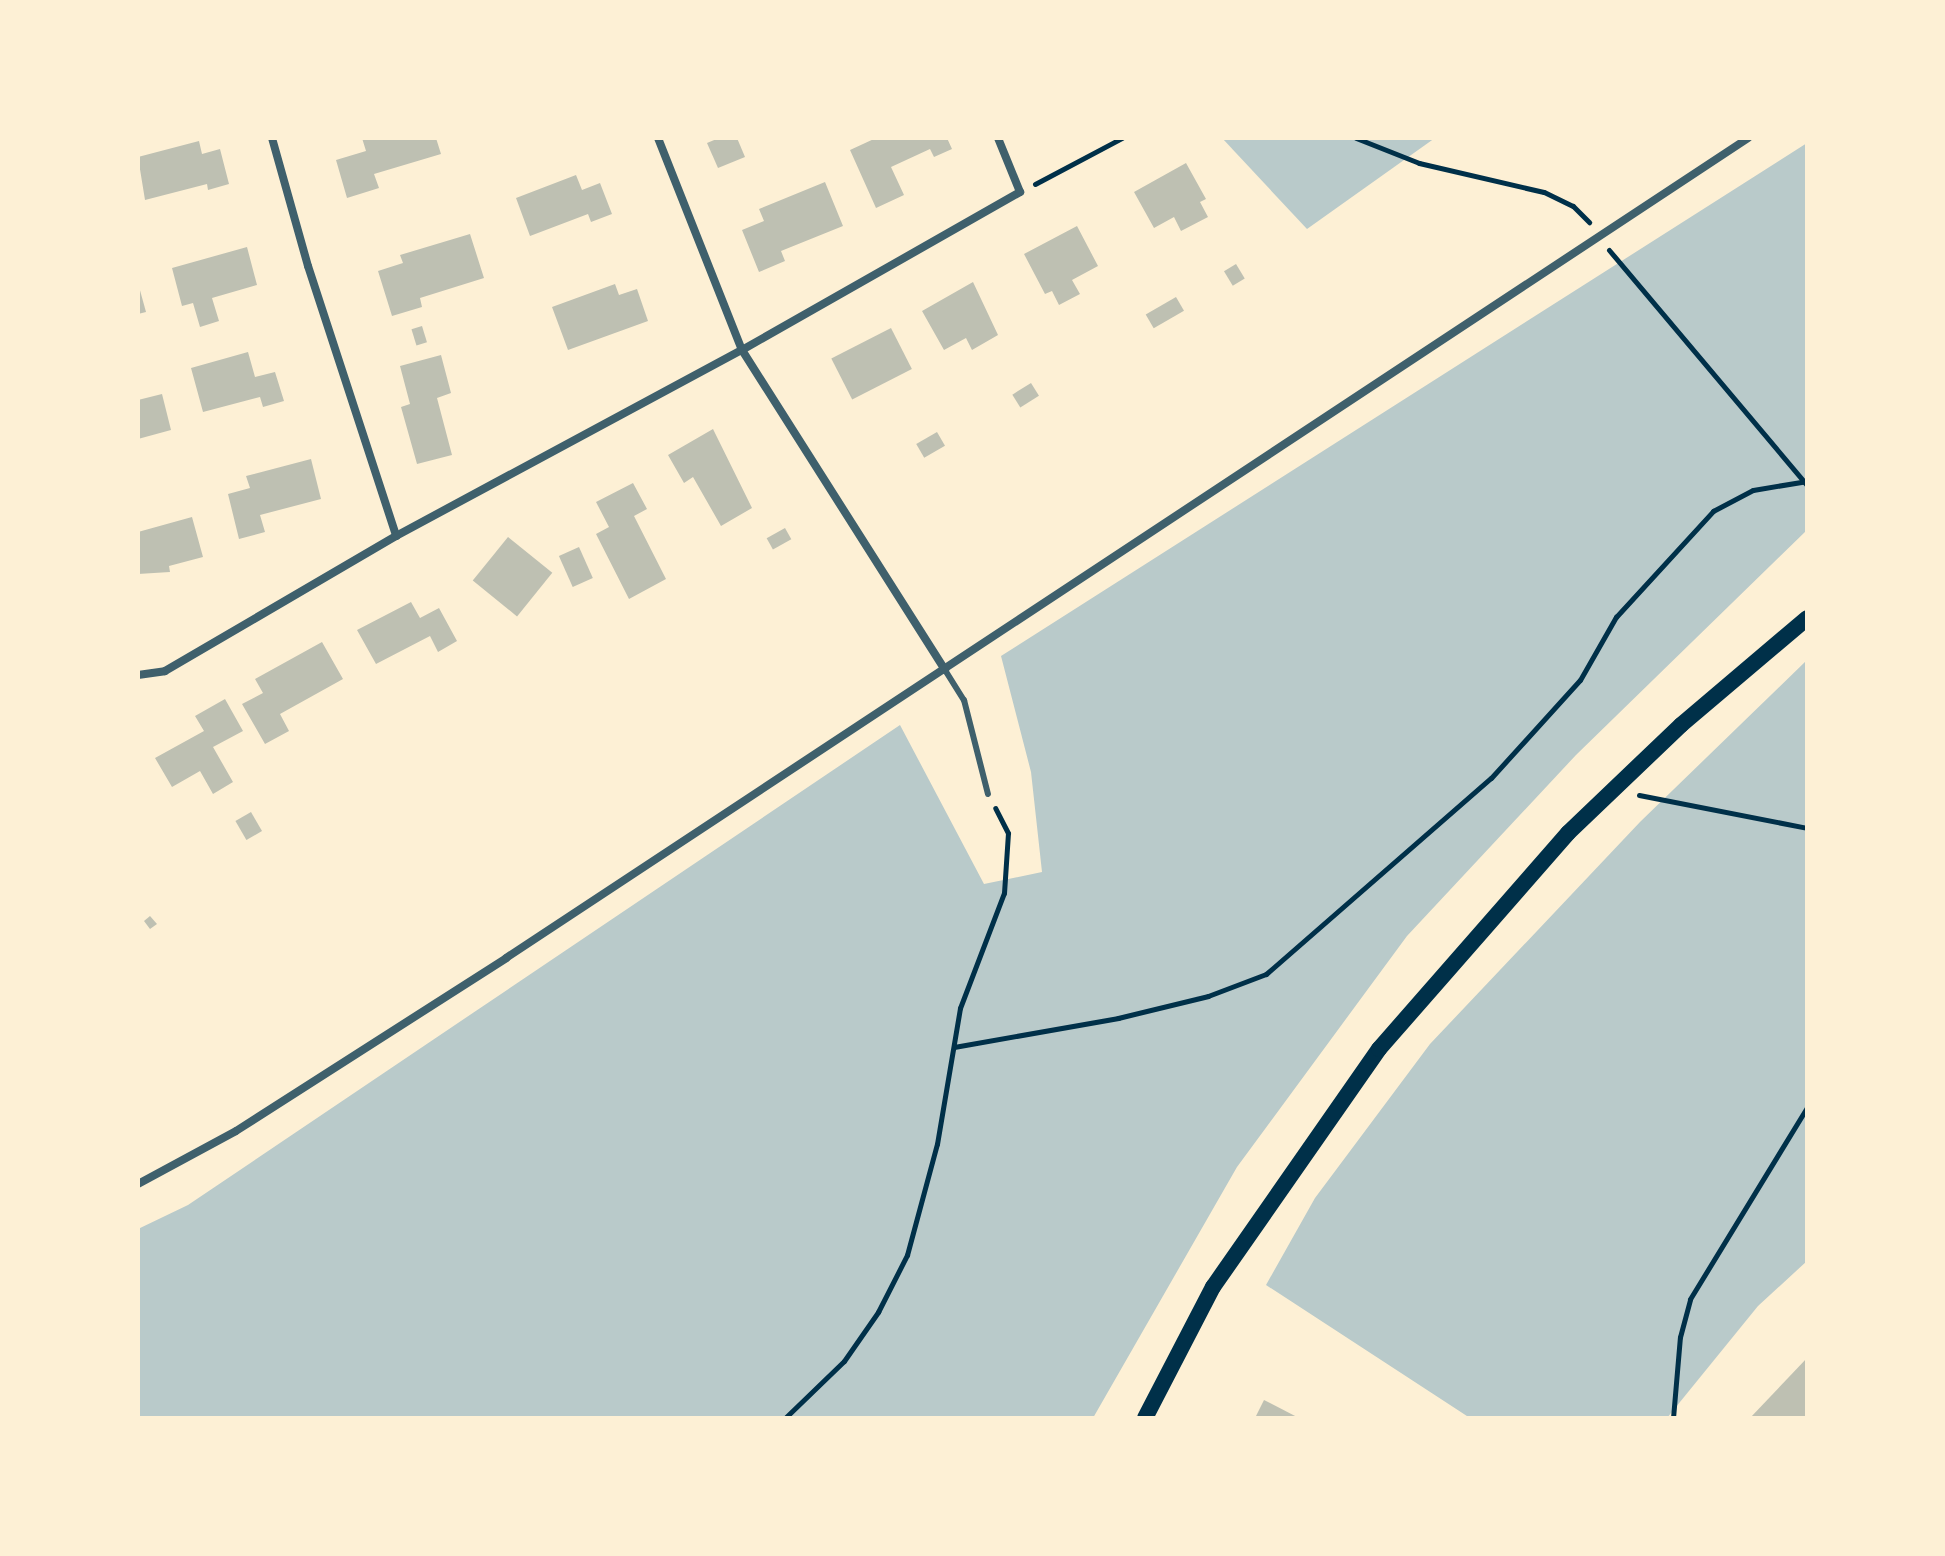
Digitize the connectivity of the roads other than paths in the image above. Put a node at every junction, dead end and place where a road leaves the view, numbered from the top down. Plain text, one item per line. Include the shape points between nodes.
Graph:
1 (272, 138) edge
2 (658, 138) edge
3 (998, 138) edge
4 (1748, 138) edge
5 (742, 350) junction
6 (396, 536) junction
7 (1807, 618) edge
8 (945, 670) junction
9 (138, 675) edge
10 (988, 794) road end
11 (138, 1184) edge
12 (1145, 1418) edge

1 - 6 street
2 - 5 street
3 - 5 street via 1020,192
4 - 8 street
5 - 6 street
5 - 8 street
6 - 9 street via 165,671
7 - 12 main road via 1558,844 1379,1049 1213,1287
8 - 10 lane via 964,700
8 - 11 street via 249,1123

